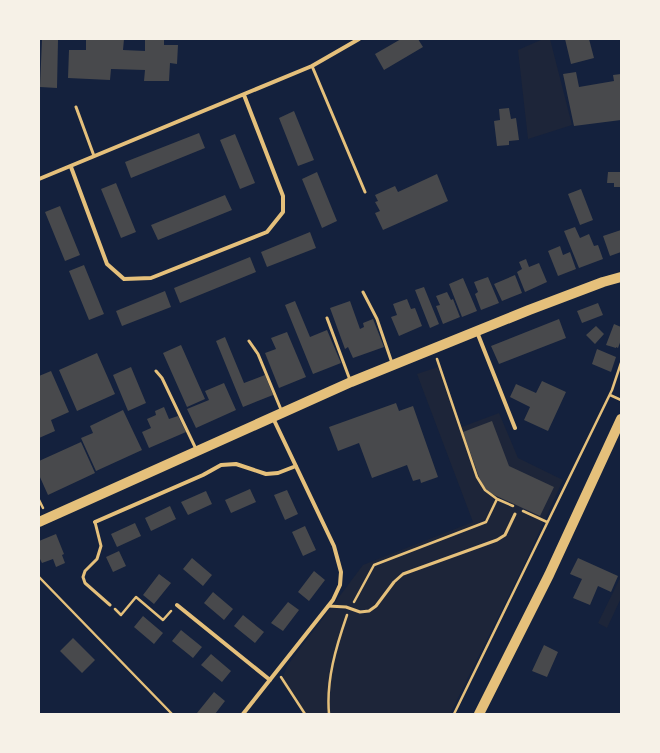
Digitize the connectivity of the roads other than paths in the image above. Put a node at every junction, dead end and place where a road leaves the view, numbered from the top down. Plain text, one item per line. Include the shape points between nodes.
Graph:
1 (359, 39) edge
2 (312, 66) junction
3 (244, 95) junction
4 (76, 107) dead end
5 (94, 156) junction
6 (71, 167) junction
7 (39, 179) edge
8 (366, 192) dead end
9 (621, 277) edge
10 (363, 292) dead end
11 (327, 318) dead end
12 (477, 332) junction
13 (249, 341) dead end
14 (393, 365) junction
15 (156, 371) dead end
16 (351, 382) junction
17 (282, 412) junction
18 (272, 416) junction
19 (621, 419) edge
20 (515, 428) dead end
21 (197, 450) junction
22 (296, 466) junction
23 (515, 514) dead end
24 (39, 522) edge
25 (95, 522) joint
26 (110, 605) road end
27 (177, 605) road end
28 (328, 606) junction
29 (270, 680) junction
30 (243, 714) edge
31 (479, 714) edge

1 - 2 street
2 - 3 street
2 - 8 lane
3 - 5 street
3 - 6 street via 283,196 283,212 267,232 151,278 124,279 107,264
4 - 5 lane
5 - 6 street
6 - 7 street
9 - 12 main road
10 - 14 lane via 377,320
11 - 16 lane
12 - 14 main road
12 - 20 street
13 - 17 lane via 258,354
14 - 16 main road
15 - 21 lane via 162,378
16 - 17 main road
17 - 18 main road
18 - 21 main road
18 - 22 street
19 - 31 main road via 549,575
21 - 24 main road
22 - 25 street via 278,473 266,474 236,464 221,465
22 - 28 street via 334,546 341,572 340,585
23 - 28 lane via 505,535 498,540 403,574 369,611 360,612 346,607
25 - 26 lane via 101,546 97,559 85,571 83,577 85,583
27 - 29 street
28 - 29 street
29 - 30 street

